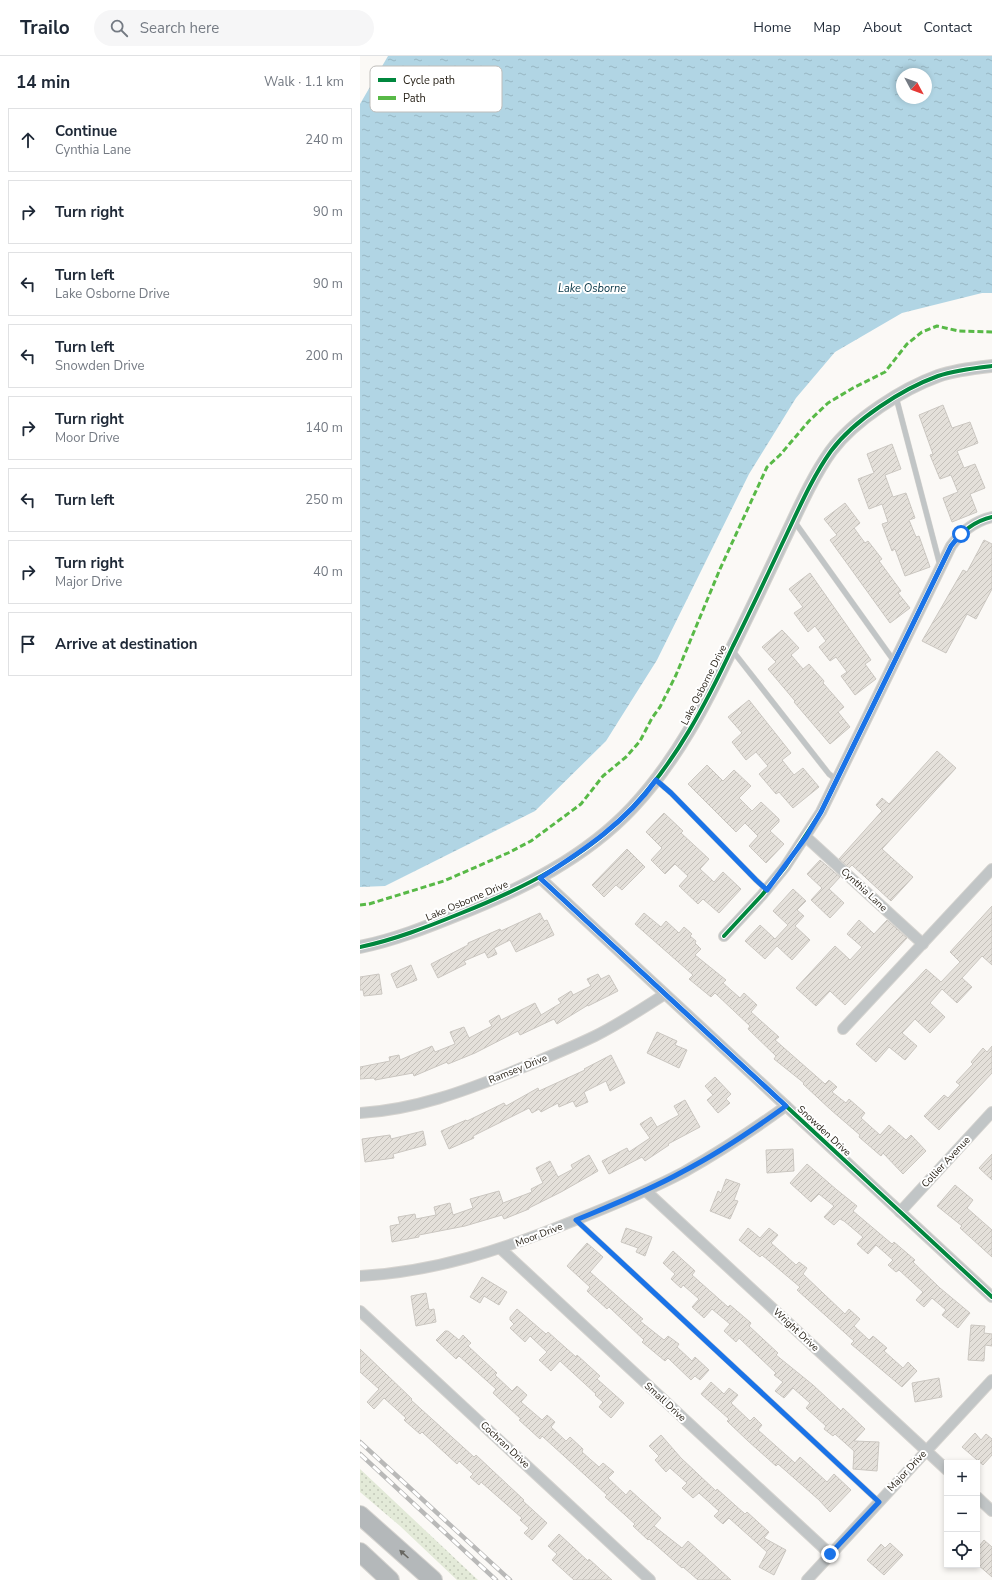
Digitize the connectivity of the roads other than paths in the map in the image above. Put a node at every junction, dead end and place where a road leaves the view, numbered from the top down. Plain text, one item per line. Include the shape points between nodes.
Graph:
1 (992, 366) edge
2 (896, 397) junction
3 (992, 518) edge
4 (794, 520) junction
5 (941, 568) junction
6 (732, 650) junction
7 (895, 662) junction
8 (656, 780) junction
9 (837, 780) junction
10 (806, 837) junction
11 (992, 869) edge
12 (540, 878) junction
13 (767, 890) junction
14 (724, 936) dead end
15 (922, 944) junction
16 (360, 947) edge
17 (665, 994) junction
18 (843, 1029) dead end
19 (786, 1106) junction
20 (992, 1112) edge
21 (360, 1114) edge
22 (646, 1191) junction
23 (900, 1212) junction
24 (576, 1220) junction
25 (501, 1249) junction
26 (360, 1276) edge
27 (992, 1297) edge
28 (360, 1311) edge
29 (992, 1380) edge
30 (926, 1451) junction
31 (944, 1467) edge
32 (980, 1500) edge
33 (879, 1502) junction
34 (992, 1511) edge
35 (360, 1515) edge
36 (360, 1552) edge
37 (830, 1554) junction
38 (390, 1580) edge
39 (433, 1580) edge
40 (650, 1580) edge
41 (807, 1580) edge

1 - 2 street, Lake Osborne Drive via 939,376
2 - 4 street, Lake Osborne Drive via 861,422 832,450
2 - 5 lane
3 - 5 street via 974,524 961,534 951,546
4 - 6 street, Lake Osborne Drive
4 - 7 lane
5 - 7 street
6 - 8 street, Lake Osborne Drive via 697,718
6 - 9 lane via 829,774
7 - 9 street
8 - 12 street, Lake Osborne Drive via 631,809 605,833 574,857
8 - 13 lane
9 - 10 street
10 - 13 street
10 - 15 street, Cynthia Lane
11 - 15 street
12 - 16 street, Lake Osborne Drive via 428,927
12 - 17 street, Snowden Drive
13 - 14 street
15 - 18 street
17 - 19 street, Snowden Drive
17 - 21 street, Ramsey Drive via 596,1035 482,1084 406,1107
19 - 22 street, Moor Drive via 722,1150
19 - 23 street, Snowden Drive
20 - 23 street, Collier Avenue
22 - 24 street, Moor Drive
22 - 30 street, Wright Drive
23 - 27 street, Snowden Drive
24 - 25 street, Moor Drive
24 - 33 lane
25 - 26 street, Moor Drive via 445,1264
25 - 37 street, Small Drive
28 - 40 street, Cochran Drive
29 - 30 street, Major Drive
30 - 31 street, Wright Drive
30 - 33 street, Major Drive
32 - 34 street
33 - 37 street, Major Drive
39 -> 35 highway
36 - 38 highway
37 - 41 street, Major Drive

